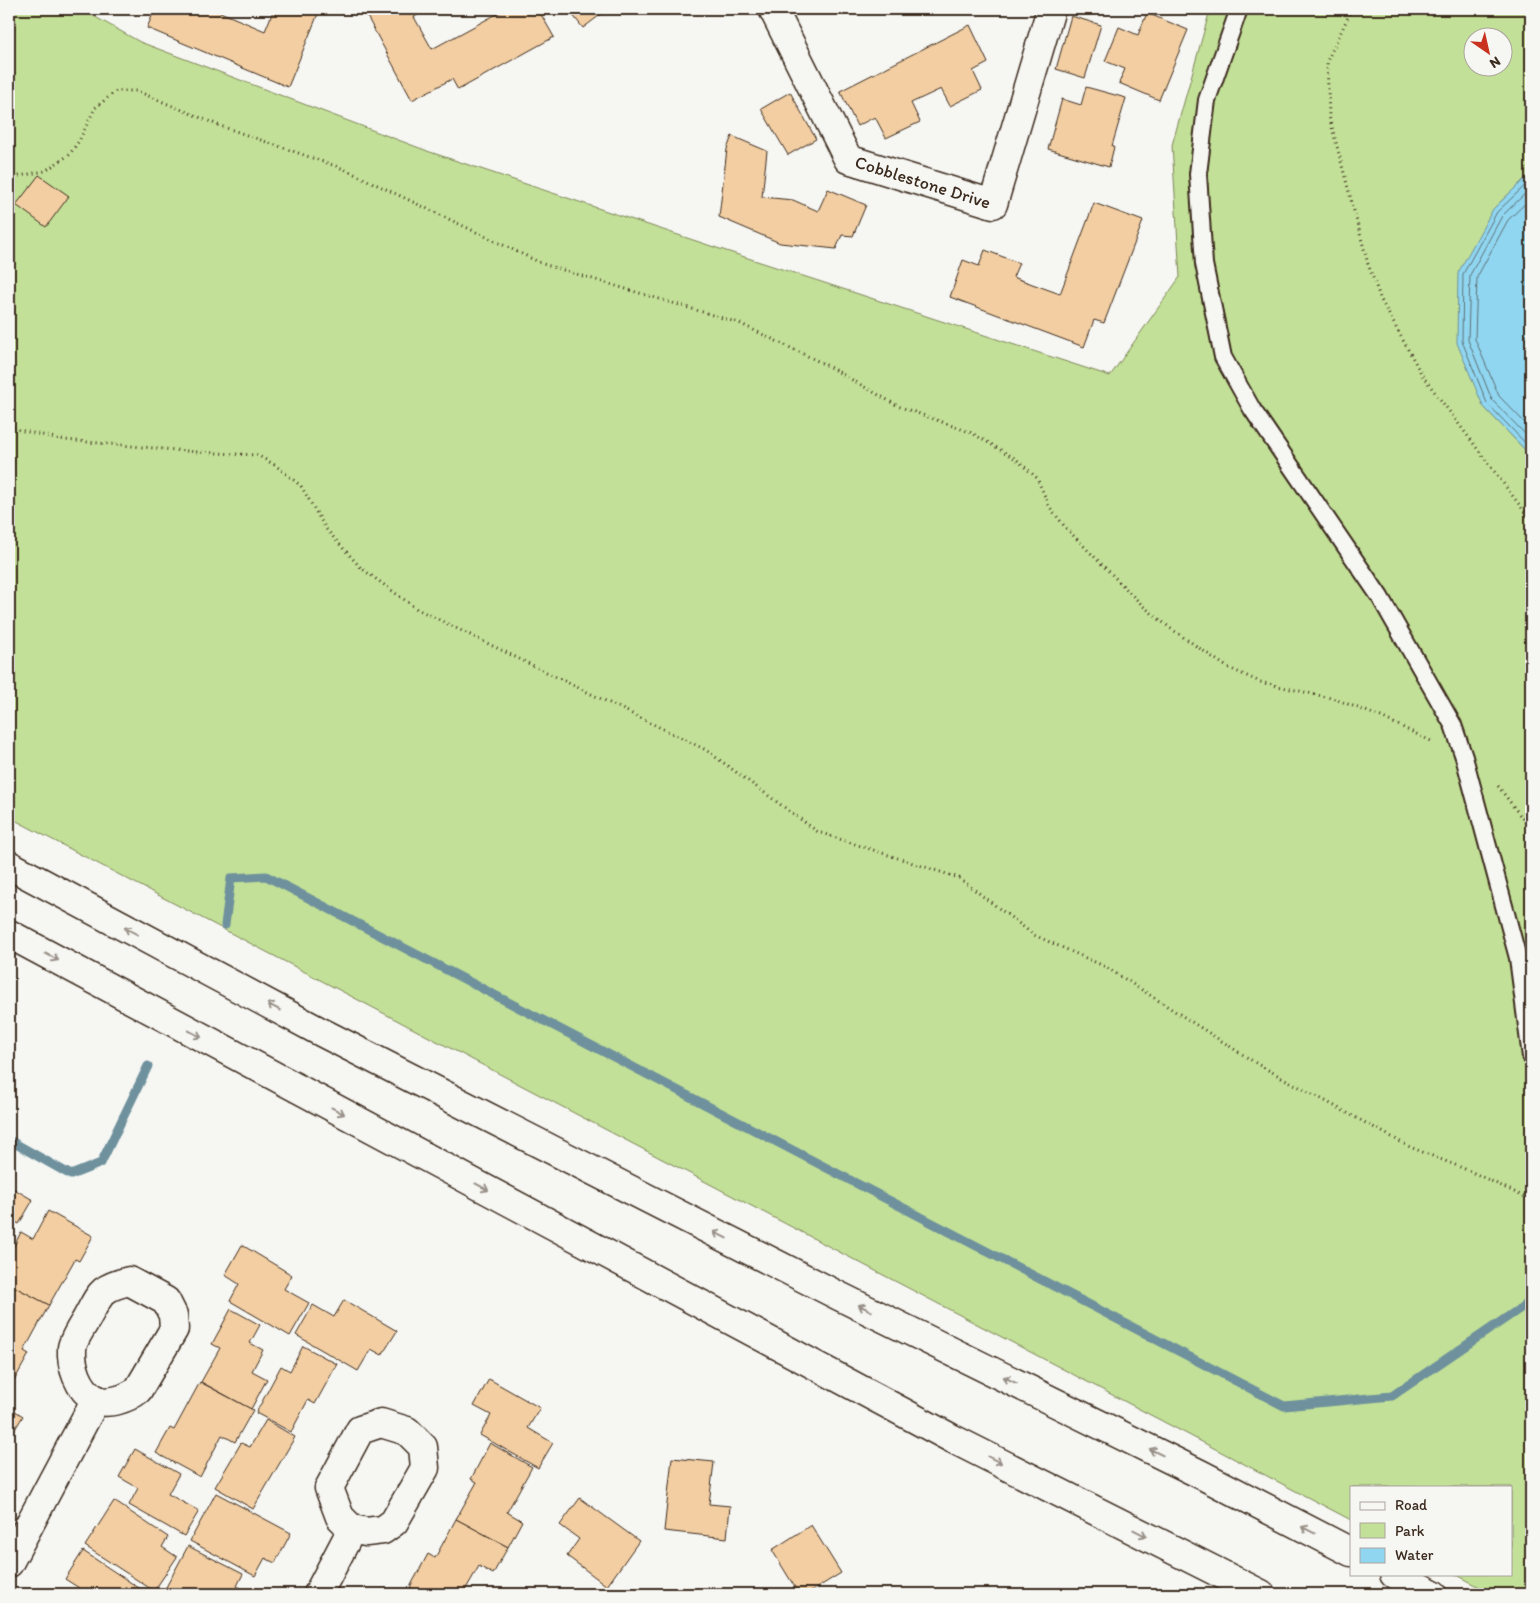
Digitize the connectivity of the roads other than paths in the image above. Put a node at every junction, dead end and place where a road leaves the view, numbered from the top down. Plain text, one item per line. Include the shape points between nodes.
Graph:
1 (773, 9) edge
2 (1051, 9) edge
3 (1239, 9) edge
4 (9, 865) edge
5 (9, 934) edge
6 (1531, 1057) edge
7 (96, 1399) dead end
8 (352, 1530) dead end
9 (1350, 1551) edge
10 (9, 1563) edge
11 (1398, 1576) edge
12 (318, 1594) edge
13 (1261, 1594) edge
14 (1433, 1594) edge

1 - 2 main road, Cobblestone Drive via 848,158 993,204
3 - 6 lane via 1207,100 1198,174 1204,264 1223,357 1252,409 1380,597 1454,725 1518,958
9 -> 4 main road via 317,1030
5 -> 13 main road via 951,1438
7 - 10 main road
8 - 12 main road
11 - 14 main road

